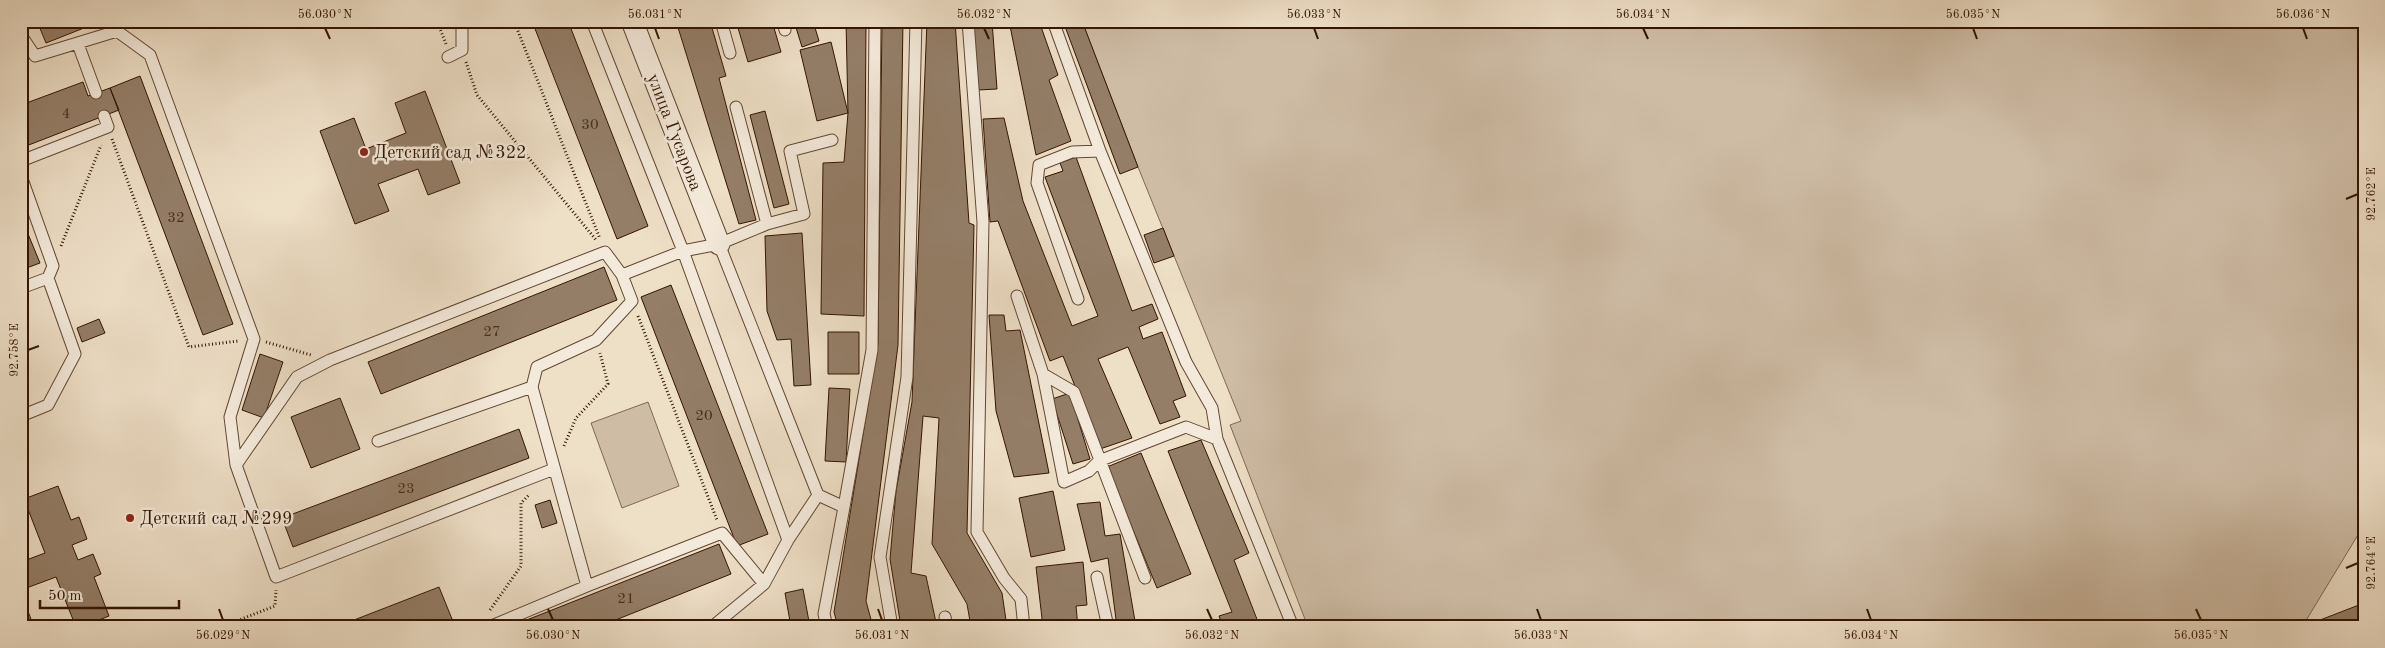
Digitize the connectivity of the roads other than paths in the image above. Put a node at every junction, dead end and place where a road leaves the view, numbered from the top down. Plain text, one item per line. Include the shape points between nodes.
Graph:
1 (462, 21) edge
2 (592, 21) edge
3 (632, 21) edge
4 (721, 21) edge
5 (875, 21) edge
6 (916, 21) edge
7 (968, 21) edge
8 (1053, 21) edge
9 (119, 26) edge
10 (21, 35) edge
11 (78, 44) junction
12 (730, 53) dead end
13 (449, 57) road end
14 (96, 93) dead end
15 (736, 107) dead end
16 (106, 122) road end
17 (832, 140) dead end
18 (1100, 151) junction
19 (21, 161) edge
20 (21, 176) edge
21 (767, 224) junction
22 (719, 244) junction
23 (683, 251) junction
24 (622, 275) junction
25 (48, 278) junction
26 (21, 288) edge
27 (1017, 296) dead end
28 (1078, 299) dead end
29 (1043, 374) junction
30 (532, 387) junction
31 (21, 416) edge
32 (1217, 439) junction
33 (378, 441) dead end
34 (1099, 461) junction
35 (236, 465) junction
36 (554, 469) junction
37 (818, 495) junction
38 (844, 506) junction
39 (788, 540) junction
40 (1097, 577) dead end
41 (1145, 578) dead end
42 (764, 584) junction
43 (587, 586) junction
44 (489, 627) edge
45 (712, 627) edge
46 (827, 627) edge
47 (892, 627) edge
48 (1024, 627) edge
49 (1108, 627) edge
50 (1293, 627) edge

1 - 13 lane via 462,50
2 - 23 lane
3 - 22 street, улица Гусарова
4 - 12 lane
5 - 38 lane via 872,350
6 - 47 lane via 907,377 880,557
7 - 48 lane via 983,222 977,532 1004,578 1021,599
8 - 18 lane
9 - 11 lane
9 - 35 lane via 150,55 254,339 230,417
10 - 11 lane via 35,56
11 - 14 lane
15 - 21 lane
16 - 19 lane
17 - 21 lane via 790,151 804,214
18 - 28 lane via 1072,152 1039,165 1036,183
18 - 32 lane via 1186,362 1212,408
20 - 25 lane via 53,266
21 - 22 lane
22 - 23 lane
22 - 37 lane
23 - 24 lane
23 - 39 lane
24 - 30 lane via 632,302 596,340 537,367
24 - 35 lane via 605,252 330,360 297,377
25 - 26 lane
25 - 31 lane via 76,354 48,406
27 - 29 lane
29 - 34 lane via 1074,392
29 - 34 lane via 1064,482 1089,471
30 - 33 lane
30 - 36 lane
32 - 34 lane via 1186,427
32 - 50 lane
34 - 41 lane
35 - 36 lane via 276,577
36 - 43 lane
37 - 38 lane
37 - 39 lane
38 - 46 lane via 824,614
39 - 42 lane
40 - 49 lane
42 - 43 lane via 722,533
42 - 45 lane
43 - 44 lane

